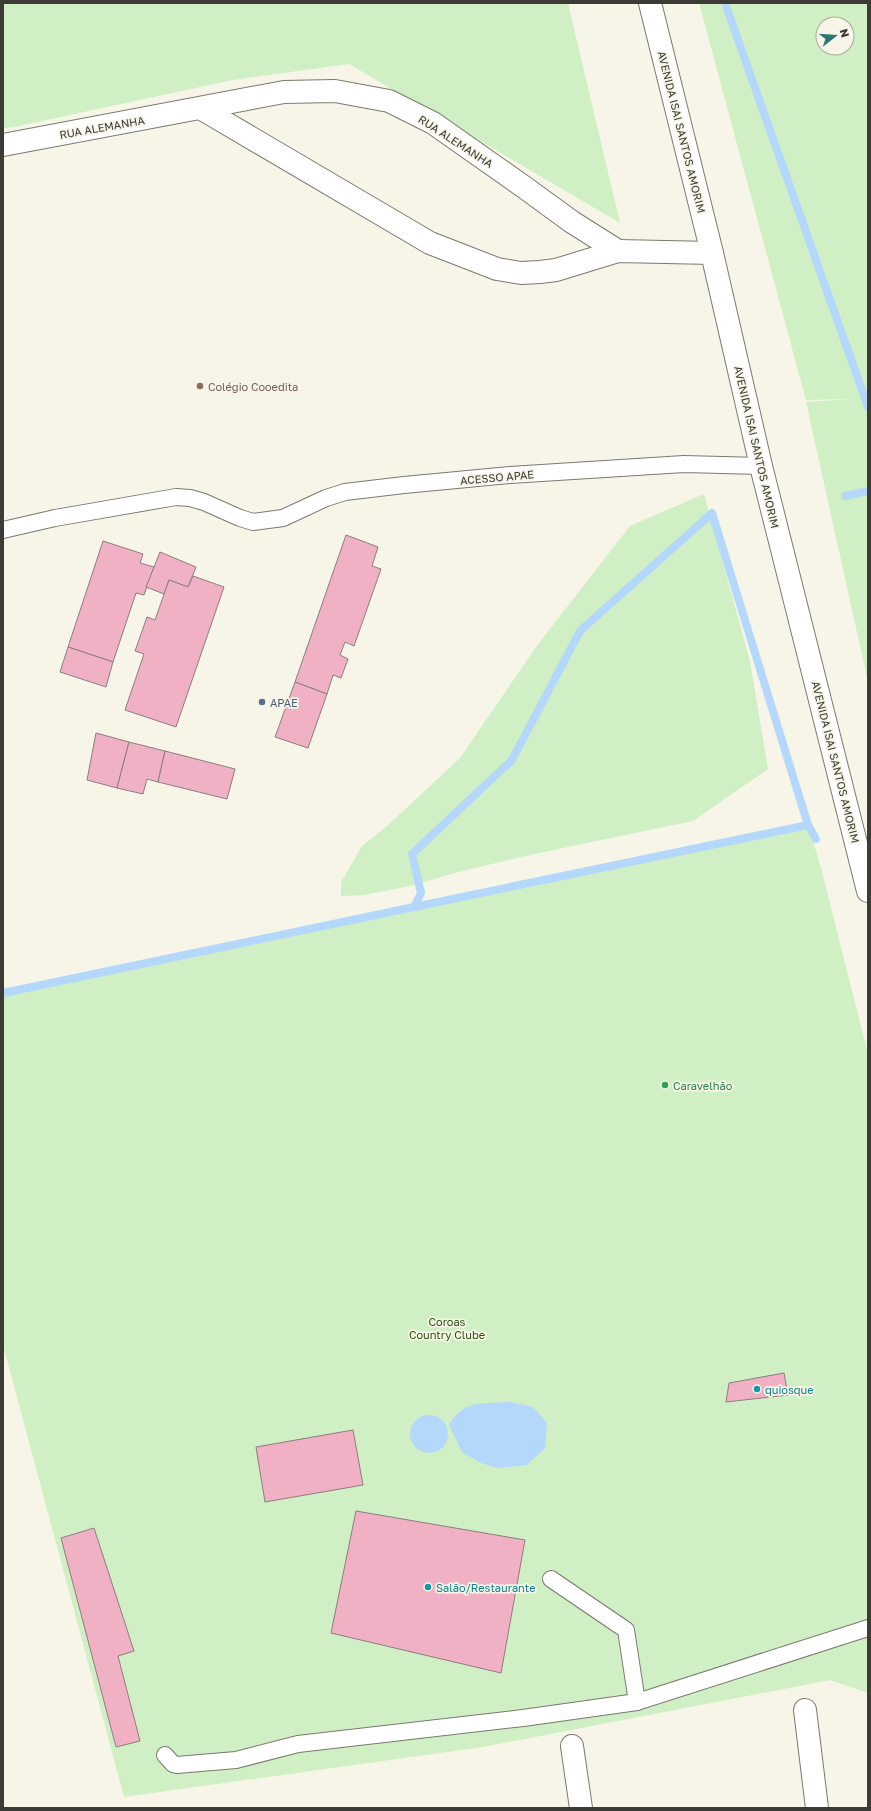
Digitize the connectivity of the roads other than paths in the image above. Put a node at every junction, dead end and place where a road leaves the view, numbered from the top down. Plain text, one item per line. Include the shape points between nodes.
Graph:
1 (650, 3) edge
2 (202, 109) junction
3 (3, 145) edge
4 (618, 251) junction
5 (712, 253) junction
6 (761, 466) junction
7 (3, 530) edge
8 (868, 891) edge
9 (551, 1579) dead end
10 (868, 1628) edge
11 (637, 1702) junction
12 (804, 1710) dead end
13 (572, 1746) dead end
14 (165, 1755) dead end
15 (581, 1808) edge
16 (817, 1808) edge

1 - 5 street, AVENIDA ISAI SANTOS AMORIM
2 - 3 street, RUA ALEMANHA
2 - 4 street via 430,243 497,269 521,273 556,270
2 - 4 street, RUA ALEMANHA via 284,92 335,92 389,101 433,123 572,222
4 - 5 street
5 - 6 street, AVENIDA ISAI SANTOS AMORIM
6 - 7 lane, ACESSO APAE via 684,464 510,475 404,485 345,492 283,518 253,522 204,502 176,497 55,518
6 - 8 street, AVENIDA ISAI SANTOS AMORIM
9 - 11 lane via 626,1630
10 - 11 lane
11 - 14 lane via 298,1744 236,1760 177,1765
12 - 16 street
13 - 15 street

